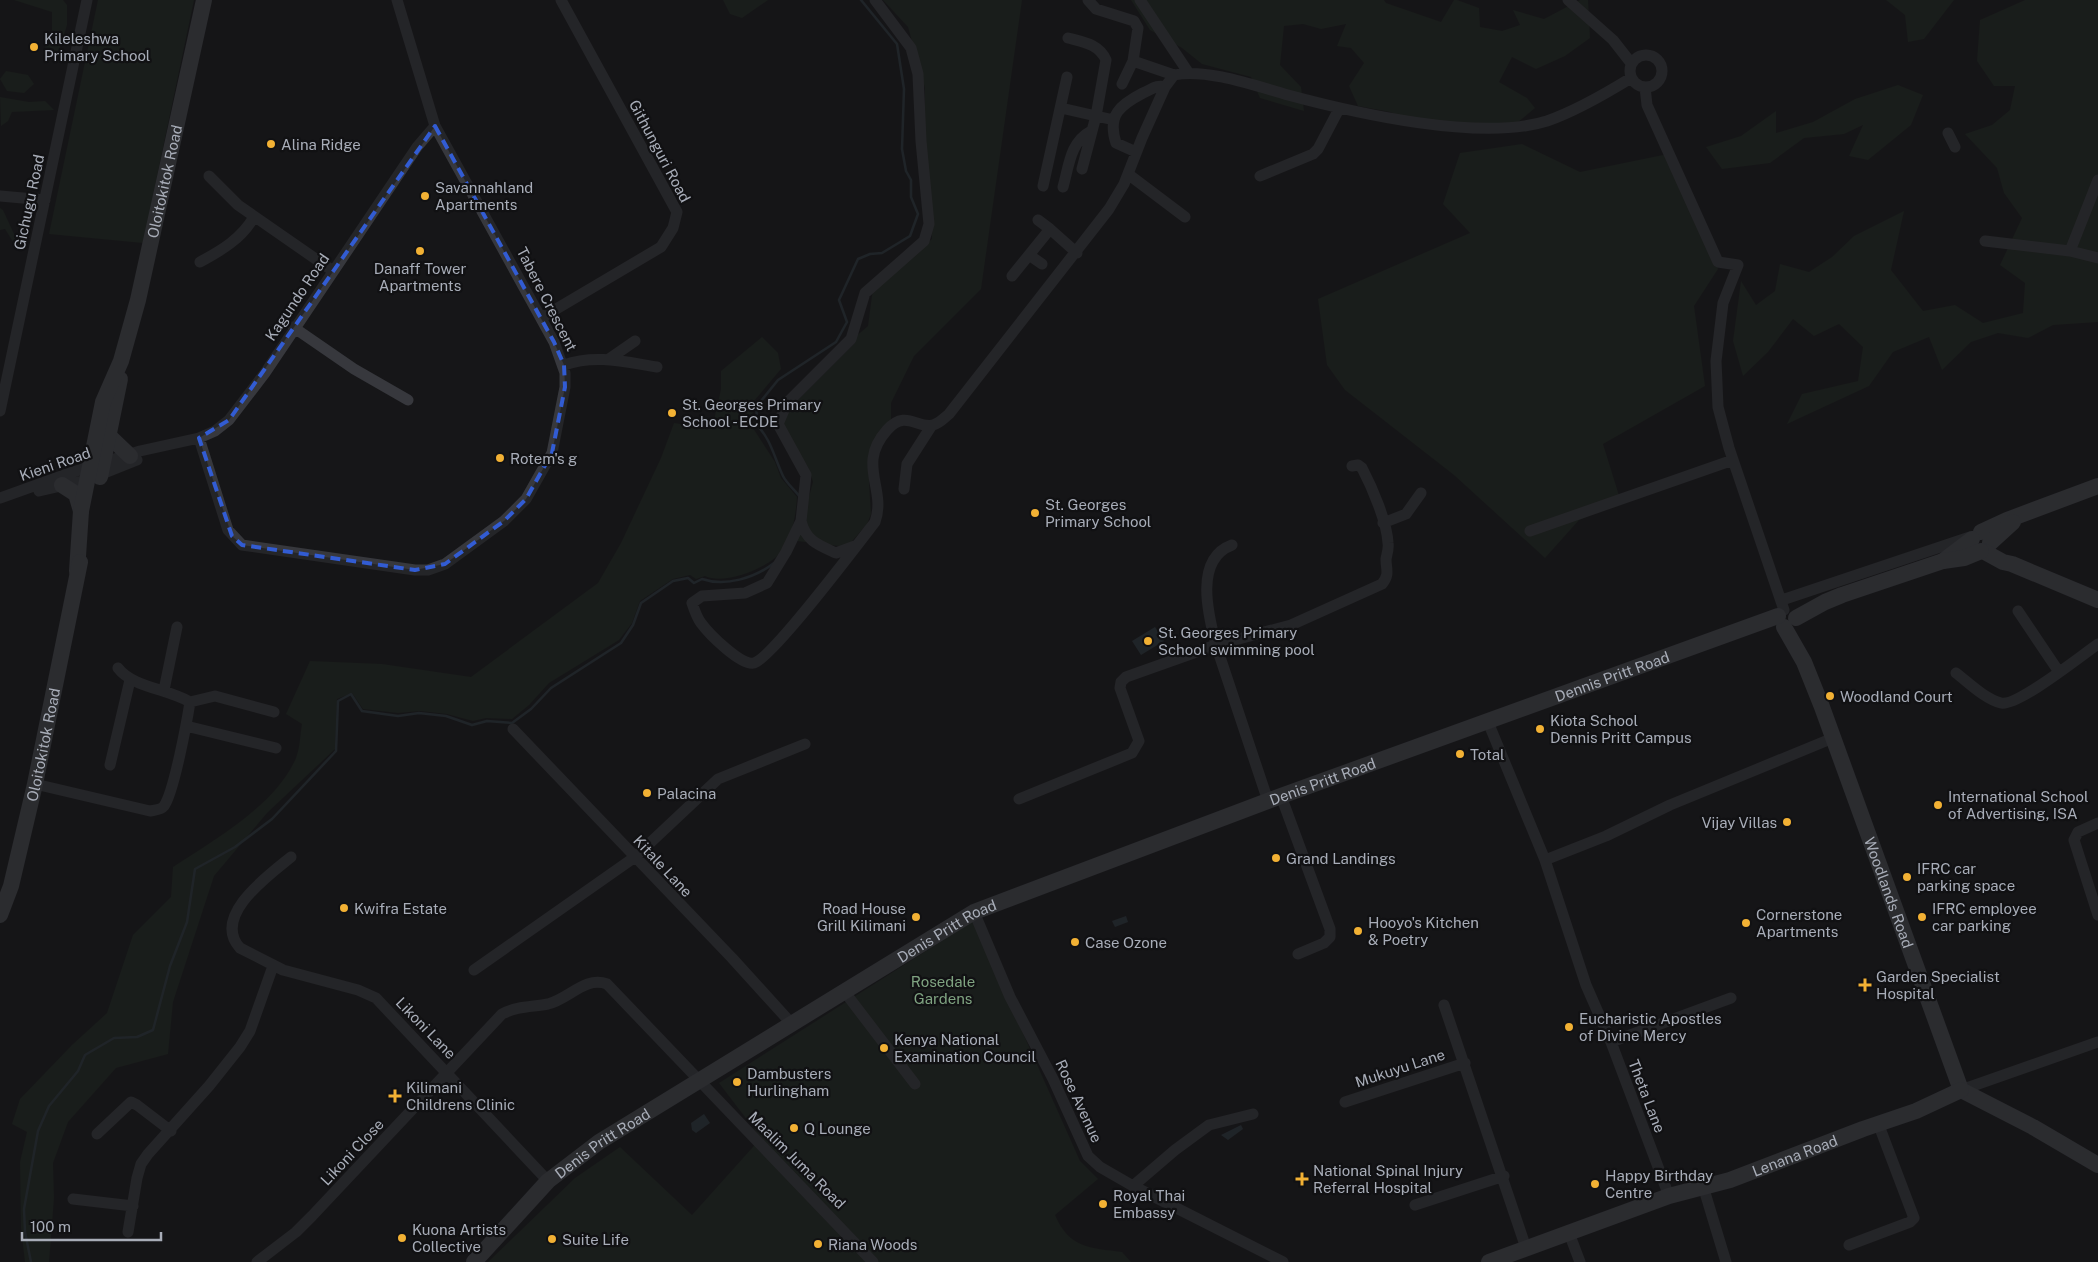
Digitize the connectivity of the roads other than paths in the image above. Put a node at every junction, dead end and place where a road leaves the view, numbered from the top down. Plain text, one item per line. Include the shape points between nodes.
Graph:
1 (88, 0) edge
2 (204, 0) edge
3 (397, 0) edge
4 (560, 0) edge
5 (875, 0) edge
6 (1088, 0) edge
7 (1568, 0) edge
8 (1142, 1) edge
9 (1068, 38) dead end
10 (1614, 40) junction
11 (1645, 54) junction
12 (1133, 61) junction
13 (1631, 63) junction
14 (1188, 72) junction
15 (1174, 75) junction
16 (1067, 77) dead end
17 (1631, 78) junction
18 (1122, 84) dead end
19 (1165, 87) junction
20 (1645, 87) junction
21 (1062, 108) junction
22 (1339, 109) junction
23 (1096, 116) junction
24 (1114, 120) junction
25 (435, 126) junction
26 (1091, 131) junction
27 (1948, 134) dead end
28 (1955, 147) dead end
29 (1136, 152) junction
30 (1082, 169) dead end
31 (1128, 174) junction
32 (209, 176) dead end
33 (1260, 176) dead end
34 (2098, 180) edge
35 (1043, 186) dead end
36 (1063, 187) dead end
37 (0, 196) edge
38 (45, 200) junction
39 (254, 217) junction
40 (1185, 217) dead end
41 (1038, 220) dead end
42 (1050, 229) junction
43 (1985, 241) dead end
44 (2070, 251) junction
45 (1077, 253) junction
46 (1029, 255) junction
47 (2098, 258) edge
48 (200, 262) dead end
49 (1042, 264) dead end
50 (333, 271) junction
51 (1012, 276) dead end
52 (541, 318) junction
53 (293, 327) junction
54 (635, 341) dead end
55 (609, 359) junction
56 (121, 361) junction
57 (564, 365) junction
58 (657, 367) dead end
59 (4, 373) edge
60 (408, 400) dead end
61 (0, 411) edge
62 (932, 425) junction
63 (108, 436) junction
64 (199, 438) junction
65 (157, 449) junction
66 (130, 456) junction
67 (1733, 460) junction
68 (1352, 466) dead end
69 (95, 472) junction
70 (62, 485) junction
71 (2098, 486) edge
72 (904, 489) dead end
73 (17, 493) junction
74 (1421, 493) dead end
75 (0, 498) edge
76 (81, 511) junction
77 (801, 521) junction
78 (1383, 523) junction
79 (1530, 532) dead end
80 (1982, 542) junction
81 (857, 545) junction
82 (1232, 545) dead end
83 (77, 571) junction
84 (1882, 573) junction
85 (1830, 584) junction
86 (1842, 595) junction
87 (2098, 600) edge
88 (2018, 611) dead end
89 (1787, 616) junction
90 (177, 627) dead end
91 (2098, 644) edge
92 (1216, 645) junction
93 (118, 668) dead end
94 (2059, 672) junction
95 (1956, 673) dead end
96 (130, 680) junction
97 (164, 690) junction
98 (190, 702) junction
99 (274, 712) dead end
100 (1488, 722) junction
101 (186, 726) junction
102 (513, 729) dead end
103 (1834, 738) junction
104 (805, 744) dead end
105 (276, 748) dead end
106 (110, 765) dead end
107 (35, 784) junction
108 (1019, 799) dead end
109 (1274, 799) junction
110 (2098, 824) edge
111 (291, 857) dead end
112 (635, 857) junction
113 (1545, 860) junction
114 (974, 912) junction
115 (0, 915) edge
116 (2098, 915) edge
117 (1298, 954) dead end
118 (273, 966) junction
119 (474, 970) dead end
120 (844, 991) junction
121 (1731, 998) dead end
122 (1444, 1005) dead end
123 (791, 1023) junction
124 (1611, 1042) junction
125 (2098, 1042) edge
126 (1465, 1063) junction
127 (447, 1072) junction
128 (698, 1080) junction
129 (915, 1084) dead end
130 (1961, 1090) junction
131 (1345, 1102) dead end
132 (1253, 1114) dead end
133 (1878, 1123) junction
134 (171, 1131) junction
135 (97, 1134) dead end
136 (2098, 1165) edge
137 (1504, 1176) junction
138 (548, 1181) junction
139 (1133, 1186) junction
140 (1703, 1186) junction
141 (1669, 1196) junction
142 (74, 1199) dead end
143 (1415, 1205) dead end
144 (133, 1206) junction
145 (128, 1232) dead end
146 (1569, 1233) junction
147 (1849, 1245) dead end
148 (1526, 1248) junction
149 (477, 1261) edge
150 (256, 1262) edge
151 (873, 1262) edge
152 (1284, 1262) edge
153 (1489, 1262) edge
154 (1580, 1262) edge
155 (1726, 1262) edge

1 - 38 street, Gichugu Road
2 - 56 main road, Oloitokitok Road
3 - 25 street, Tabere Crescent
4 - 52 street, Githunguri Road via 677,212 673,228 661,247
5 - 77 street via 911,48 918,74 929,224 924,241 865,293 851,339 786,403 778,424 806,475
6 - 12 street via 1096,9 1134,21 1138,28
7 - 10 street
8 - 14 street
9 - 23 street via 1092,45 1106,60
10 - 11 street
10 - 13 street
11 - 13 street
11 - 20 street via 1657,58 1663,68 1659,81
12 - 15 street
12 - 18 street
13 - 17 street
14 - 15 street
14 - 22 street via 1258,86
15 - 19 street
16 - 21 street
17 - 20 street
17 - 22 street via 1563,114 1530,124 1476,127
19 - 24 street via 1157,86 1127,102
19 - 29 street
20 - 67 street via 1650,111 1718,262 1738,264 1723,303 1716,361 1718,407
21 - 23 street
21 - 35 street
22 - 33 street via 1318,149
23 - 24 street
23 - 26 street
24 - 29 street via 1116,143
25 - 50 street, Kagundo Road via 417,146
25 - 52 street, Tabere Crescent
26 - 30 street
26 - 36 street via 1081,136 1074,146
27 - 28 street
29 - 31 street
31 - 40 street
31 - 45 street via 1109,210
32 - 39 street
34 - 44 street
37 - 38 street
38 - 59 street, Gichugu Road
39 - 48 street via 235,241
39 - 50 street
41 - 42 street
42 - 45 street
42 - 46 street
43 - 44 street
44 - 47 street
45 - 62 street via 949,414
46 - 49 street
46 - 51 street
50 - 53 street, Kagundo Road
52 - 57 street, Tabere Crescent
53 - 60 street via 354,369
53 - 64 street, Kagundo Road via 265,373 229,420
54 - 55 street
55 - 57 street via 578,360
55 - 58 street
56 - 63 main road, Oloitokitok Road
56 - 69 main road, Oloitokitok Road via 104,402
57 - 64 street, Tabere Crescent via 565,387 552,453 526,498 504,521 465,550 445,564 428,570 242,545 228,530
59 - 61 street, Gichugu Road
62 - 72 street via 907,464
62 - 81 street via 910,419 892,424 882,436 874,452 872,467 878,514
63 - 66 main road
63 - 69 main road, Oloitokitok Road
64 - 65 street, Kagundo Road
65 - 66 street, Kagundo Road
65 - 69 street, Kagundo Road
66 - 69 street, Kagundo Road
67 - 79 street
67 - 89 street
68 - 78 street via 1362,468
69 - 70 street, Kieni Road
69 - 73 street, Kieni Road
69 - 76 main road, Oloitokitok Road
69 - 83 main road, Oloitokitok Road via 89,534
70 - 73 street, Kieni Road
70 - 76 main road via 76,494
71 - 80 main road, Dennis Pritt Road via 2021,516
73 - 75 street, Kieni Road
74 - 78 street via 1406,514
76 - 83 main road, Oloitokitok Road
77 - 81 street via 804,534 836,553
77 - 81 street via 767,583 745,593 702,596 692,603 701,623 733,655 748,663 756,663 769,652
78 - 92 street via 1388,543 1388,571 1382,584 1291,625
80 - 84 street
80 - 84 main road, Dennis Pritt Road via 1943,561
80 - 87 main road via 2012,564
82 - 92 street via 1216,555 1209,574 1207,606
83 - 107 main road, Oloitokitok Road
84 - 85 street
84 - 86 main road, Dennis Pritt Road
85 - 86 main road
85 - 89 street
86 - 89 main road, Dennis Pritt Road
88 - 94 street
89 - 100 main road, Dennis Pritt Road via 1735,631
89 - 103 main road, Woodlands Road
90 - 97 street
91 - 94 street
92 - 108 street via 1126,677 1120,682 1139,741 1132,753
92 - 109 street
93 - 96 street
94 - 95 street via 2010,703 2002,704 1991,700
96 - 97 street
96 - 106 street
97 - 98 street
98 - 99 street via 215,696
98 - 101 street
100 - 109 main road, Denis Pritt Road
100 - 113 street
101 - 105 street
101 - 107 street via 170,791 161,809 150,811
102 - 112 street, Kitale Lane
103 - 113 street via 1670,804 1598,840
103 - 130 main road, Woodlands Road
104 - 112 street via 718,779
107 - 115 main road, Oloitokitok Road via 11,886
109 - 114 main road, Denis Pritt Road
109 - 117 street via 1330,929 1330,937 1324,943
110 - 116 street via 2078,832 2074,840
111 - 118 street, Likoni Lane via 243,901 232,929 232,937 240,948
112 - 119 street
112 - 123 street, Kitale Lane
113 - 124 street, Theta Lane via 1591,998
114 - 120 main road, Denis Pritt Road
114 - 139 street, Rose Avenue via 1010,996 1088,1156
118 - 127 street, Likoni Lane via 376,998
118 - 134 street via 250,1031
120 - 123 main road, Denis Pritt Road
120 - 129 street
121 - 124 street
122 - 126 street, Mukuyu Lane
123 - 128 main road, Denis Pritt Road
124 - 141 street, Theta Lane
125 - 130 street, Lenana Road
126 - 131 street, Mukuyu Lane
126 - 137 street, Mukuyu Lane
127 - 128 street, Likoni Close via 502,1014 514,1008 549,1004 598,981 607,984
127 - 138 street, Likoni Lane
127 - 150 street, Likoni Close via 296,1232
128 - 138 main road, Denis Pritt Road via 599,1142
128 - 151 street, Maalim Juma Road
130 - 133 main road, Lenana Road via 1916,1111
130 - 136 main road
132 - 139 street via 1208,1125
133 - 140 main road, Lenana Road via 1730,1180
133 - 147 street via 1914,1218
134 - 135 street via 130,1102
134 - 144 street via 141,1164
137 - 143 street
137 - 148 street, Mukuyu Lane
138 - 149 main road, Denis Pritt Road
139 - 152 street, Rose Avenue
140 - 141 main road, Lenana Road
140 - 155 street
141 - 146 main road, Lenana Road
142 - 144 street
144 - 145 street
146 - 148 main road, Lenana Road
146 - 154 street
148 - 153 main road, Lenana Road

